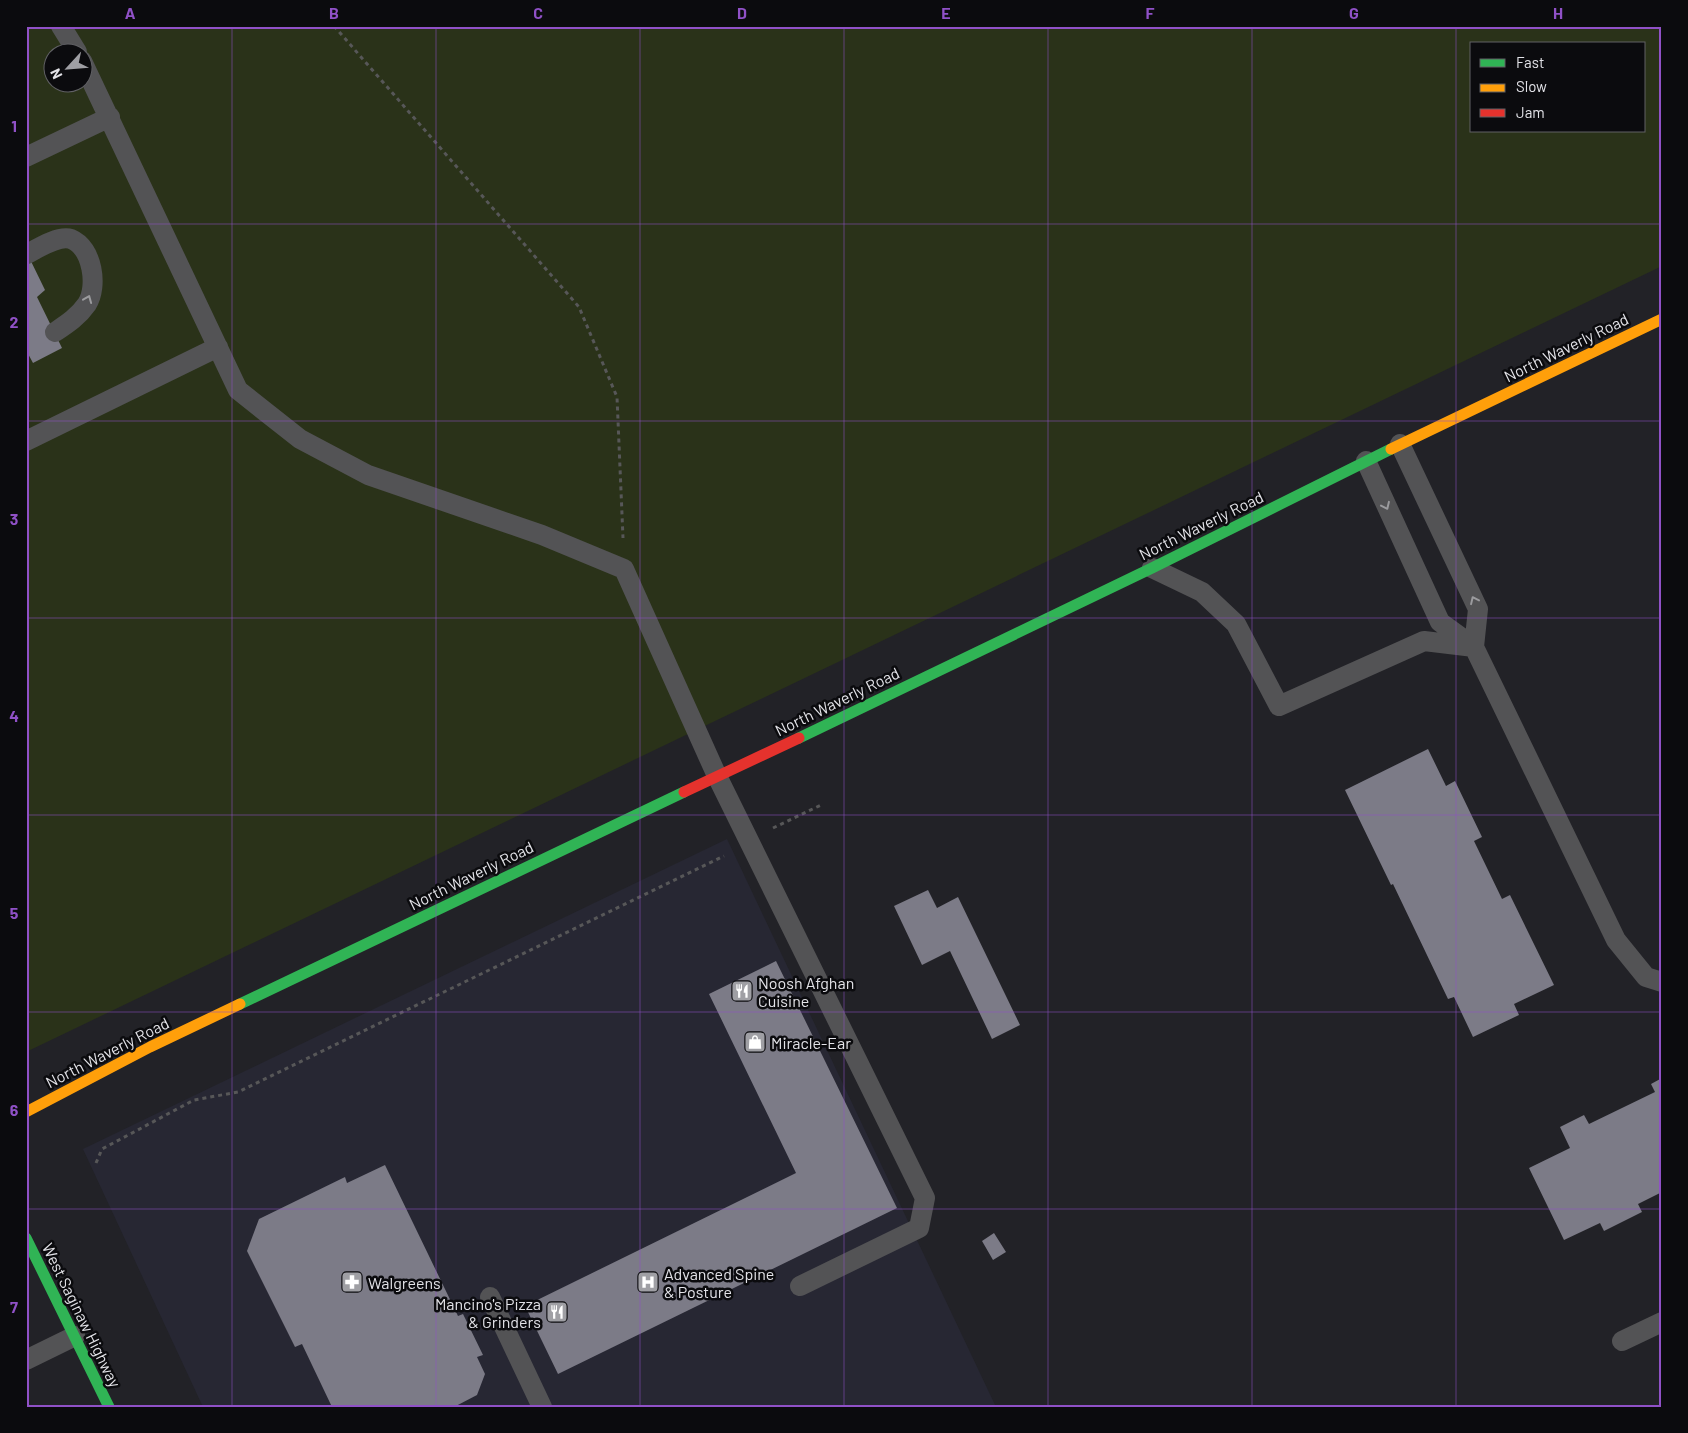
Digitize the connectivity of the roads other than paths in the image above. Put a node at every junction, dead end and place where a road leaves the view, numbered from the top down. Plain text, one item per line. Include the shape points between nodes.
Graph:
1 (61, 26) edge
2 (71, 42) edge
3 (92, 81) edge
4 (110, 117) junction
5 (26, 157) edge
6 (27, 254) edge
7 (1662, 319) edge
8 (55, 332) dead end
9 (218, 347) junction
10 (26, 441) edge
11 (1400, 444) junction
12 (1366, 461) junction
13 (1152, 568) junction
14 (1474, 647) junction
15 (717, 776) junction
16 (1662, 982) edge
17 (26, 1112) edge
18 (26, 1238) edge
19 (800, 1286) dead end
20 (490, 1297) dead end
21 (1662, 1322) edge
22 (75, 1336) junction
23 (1622, 1341) dead end
24 (26, 1360) edge
25 (109, 1407) edge
26 (542, 1407) edge

1 - 2 lane
3 - 4 lane
4 - 5 lane
4 - 9 lane
8 -> 6 lane via 75,319 88,303 93,285 92,264 83,249 71,239 58,239
7 - 11 main road, North Waverly Road
9 - 10 lane
9 - 15 lane via 238,390 300,439 368,475 542,535 624,569
11 - 12 main road, North Waverly Road
14 -> 11 lane via 1478,609
12 - 13 main road, North Waverly Road
12 -> 14 lane via 1440,622
13 - 14 lane via 1202,592 1236,624 1279,706 1424,641
13 - 15 main road, North Waverly Road
14 - 16 lane via 1616,940 1646,977
15 - 17 main road, North Waverly Road via 150,1047
15 - 19 lane via 925,1198 919,1228
18 - 22 main road, West Saginaw Highway
20 - 26 lane
21 - 23 lane
22 - 24 lane
22 - 25 main road, West Saginaw Highway

